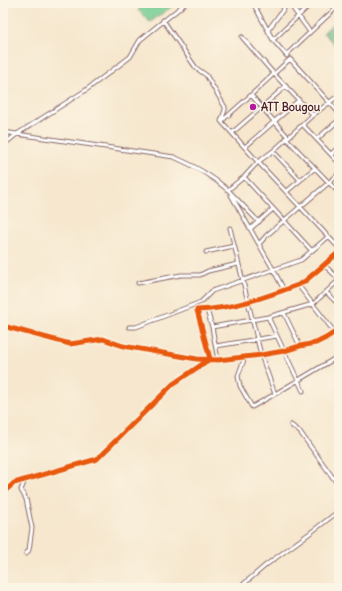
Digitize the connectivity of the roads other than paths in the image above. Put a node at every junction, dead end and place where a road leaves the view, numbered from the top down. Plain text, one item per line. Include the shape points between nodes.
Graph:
1 (186, 3) edge
2 (253, 3) edge
3 (289, 3) edge
4 (312, 3) edge
5 (339, 5) edge
6 (299, 16) junction
7 (164, 20) junction
8 (268, 30) junction
9 (310, 32) junction
10 (242, 37) dead end
11 (273, 40) junction
12 (286, 55) junction
13 (290, 59) junction
14 (274, 74) junction
15 (286, 86) junction
16 (339, 95) edge
17 (251, 96) junction
18 (299, 100) junction
19 (329, 102) junction
20 (261, 107) junction
21 (339, 113) edge
22 (313, 116) junction
23 (339, 120) edge
24 (221, 121) junction
25 (274, 122) junction
26 (303, 125) junction
27 (3, 132) edge
28 (232, 133) junction
29 (17, 134) junction
30 (287, 138) junction
31 (317, 139) junction
32 (3, 145) edge
33 (245, 147) junction
34 (339, 147) edge
35 (273, 150) junction
36 (331, 154) junction
37 (258, 162) junction
38 (339, 163) edge
39 (315, 168) junction
40 (339, 174) edge
41 (244, 177) junction
42 (300, 180) junction
43 (329, 183) junction
44 (228, 190) junction
45 (286, 192) junction
46 (339, 193) edge
47 (301, 207) junction
48 (273, 209) junction
49 (285, 221) junction
50 (259, 222) junction
51 (230, 228) dead end
52 (250, 229) junction
53 (328, 237) junction
54 (259, 244) junction
55 (234, 246) junction
56 (339, 248) edge
57 (312, 251) junction
58 (206, 252) dead end
59 (339, 252) edge
60 (238, 264) junction
61 (324, 265) junction
62 (273, 269) junction
63 (242, 280) junction
64 (339, 280) edge
65 (138, 283) dead end
66 (298, 284) junction
67 (284, 290) junction
68 (326, 292) junction
69 (247, 302) junction
70 (313, 304) junction
71 (339, 305) edge
72 (207, 310) junction
73 (284, 313) junction
74 (268, 317) junction
75 (252, 320) junction
76 (3, 326) edge
77 (129, 327) dead end
78 (212, 327) junction
79 (335, 332) junction
80 (277, 336) junction
81 (339, 338) edge
82 (257, 339) junction
83 (216, 346) junction
84 (300, 346) junction
85 (284, 351) junction
86 (261, 355) junction
87 (339, 356) edge
88 (245, 357) junction
89 (210, 359) junction
90 (218, 360) junction
91 (298, 380) junction
92 (303, 391) dead end
93 (275, 394) junction
94 (291, 425) dead end
95 (339, 474) edge
96 (334, 479) junction
97 (25, 480) junction
98 (339, 486) edge
99 (3, 493) edge
100 (339, 511) edge
101 (26, 554) dead end
102 (239, 588) edge

1 - 7 street
2 - 8 street
3 - 6 street
3 - 8 street
4 - 6 street
5 - 9 street
6 - 9 street
6 - 11 street
7 - 24 street via 196,68 206,75 226,107
7 - 29 street via 140,40 130,57 86,90
8 - 11 street
9 - 12 street
10 - 14 street
11 - 12 street
12 - 13 street
13 - 14 street
13 - 19 street
14 - 15 street
14 - 17 street
15 - 18 street
15 - 20 street
16 - 19 street
17 - 20 street
17 - 24 street
18 - 22 street
18 - 25 street
19 - 21 street
19 - 22 street
20 - 25 street
20 - 28 street
22 - 26 street
23 - 31 street
24 - 28 street
25 - 30 street
25 - 33 street
26 - 30 street
26 - 31 street
27 - 29 street
28 - 33 street
29 - 32 street
29 - 44 street via 174,157 188,162
30 - 35 street
30 - 39 street
31 - 36 street
33 - 37 street
34 - 36 street
35 - 37 street
35 - 42 street
36 - 38 street
37 - 41 street
37 - 45 street
39 - 42 street
39 - 43 street
40 - 43 street
41 - 44 street
41 - 48 street
42 - 45 street
43 - 46 street
43 - 47 street
44 - 50 street
44 - 52 street
45 - 47 street
47 - 49 street
47 - 53 street
48 - 49 street
48 - 50 street
49 - 54 street
49 - 57 street
50 - 52 street
51 - 55 street
52 - 54 street
53 - 56 street
53 - 57 street
54 - 62 street
55 - 58 street
55 - 60 street
57 - 62 street via 301,260
59 - 61 street
60 - 63 street
60 - 65 street via 200,275 181,275
61 - 64 street
61 - 66 street
62 - 63 street
62 - 67 street
63 - 69 street
63 - 77 street via 212,291 201,302 136,327
64 - 68 street
66 - 67 street
66 - 70 street
67 - 69 street
68 - 70 street
68 - 71 street
69 - 72 street
69 - 75 street
70 - 73 street
70 - 79 street
72 - 78 street
72 - 89 street via 197,310
73 - 74 street
73 - 84 street
74 - 75 street
74 - 80 street
75 - 78 street
75 - 82 street
76 - 89 street via 70,344 103,339 131,347
78 - 83 street
79 - 81 street
79 - 84 street via 316,343
80 - 82 street
80 - 85 street
82 - 83 street
82 - 86 street
83 - 90 street
84 - 85 street
85 - 86 street
85 - 91 street
86 - 88 street
86 - 93 street
87 - 91 street
88 - 90 street
88 - 93 street via 238,376 240,386 252,407
89 - 90 street
89 - 97 street via 173,384 97,459
91 - 92 street
91 - 93 street
94 - 96 street via 300,432
95 - 96 street
96 - 98 street
97 - 99 street via 14,483
97 - 101 street via 21,490 26,499 32,528 29,550
100 - 102 street

